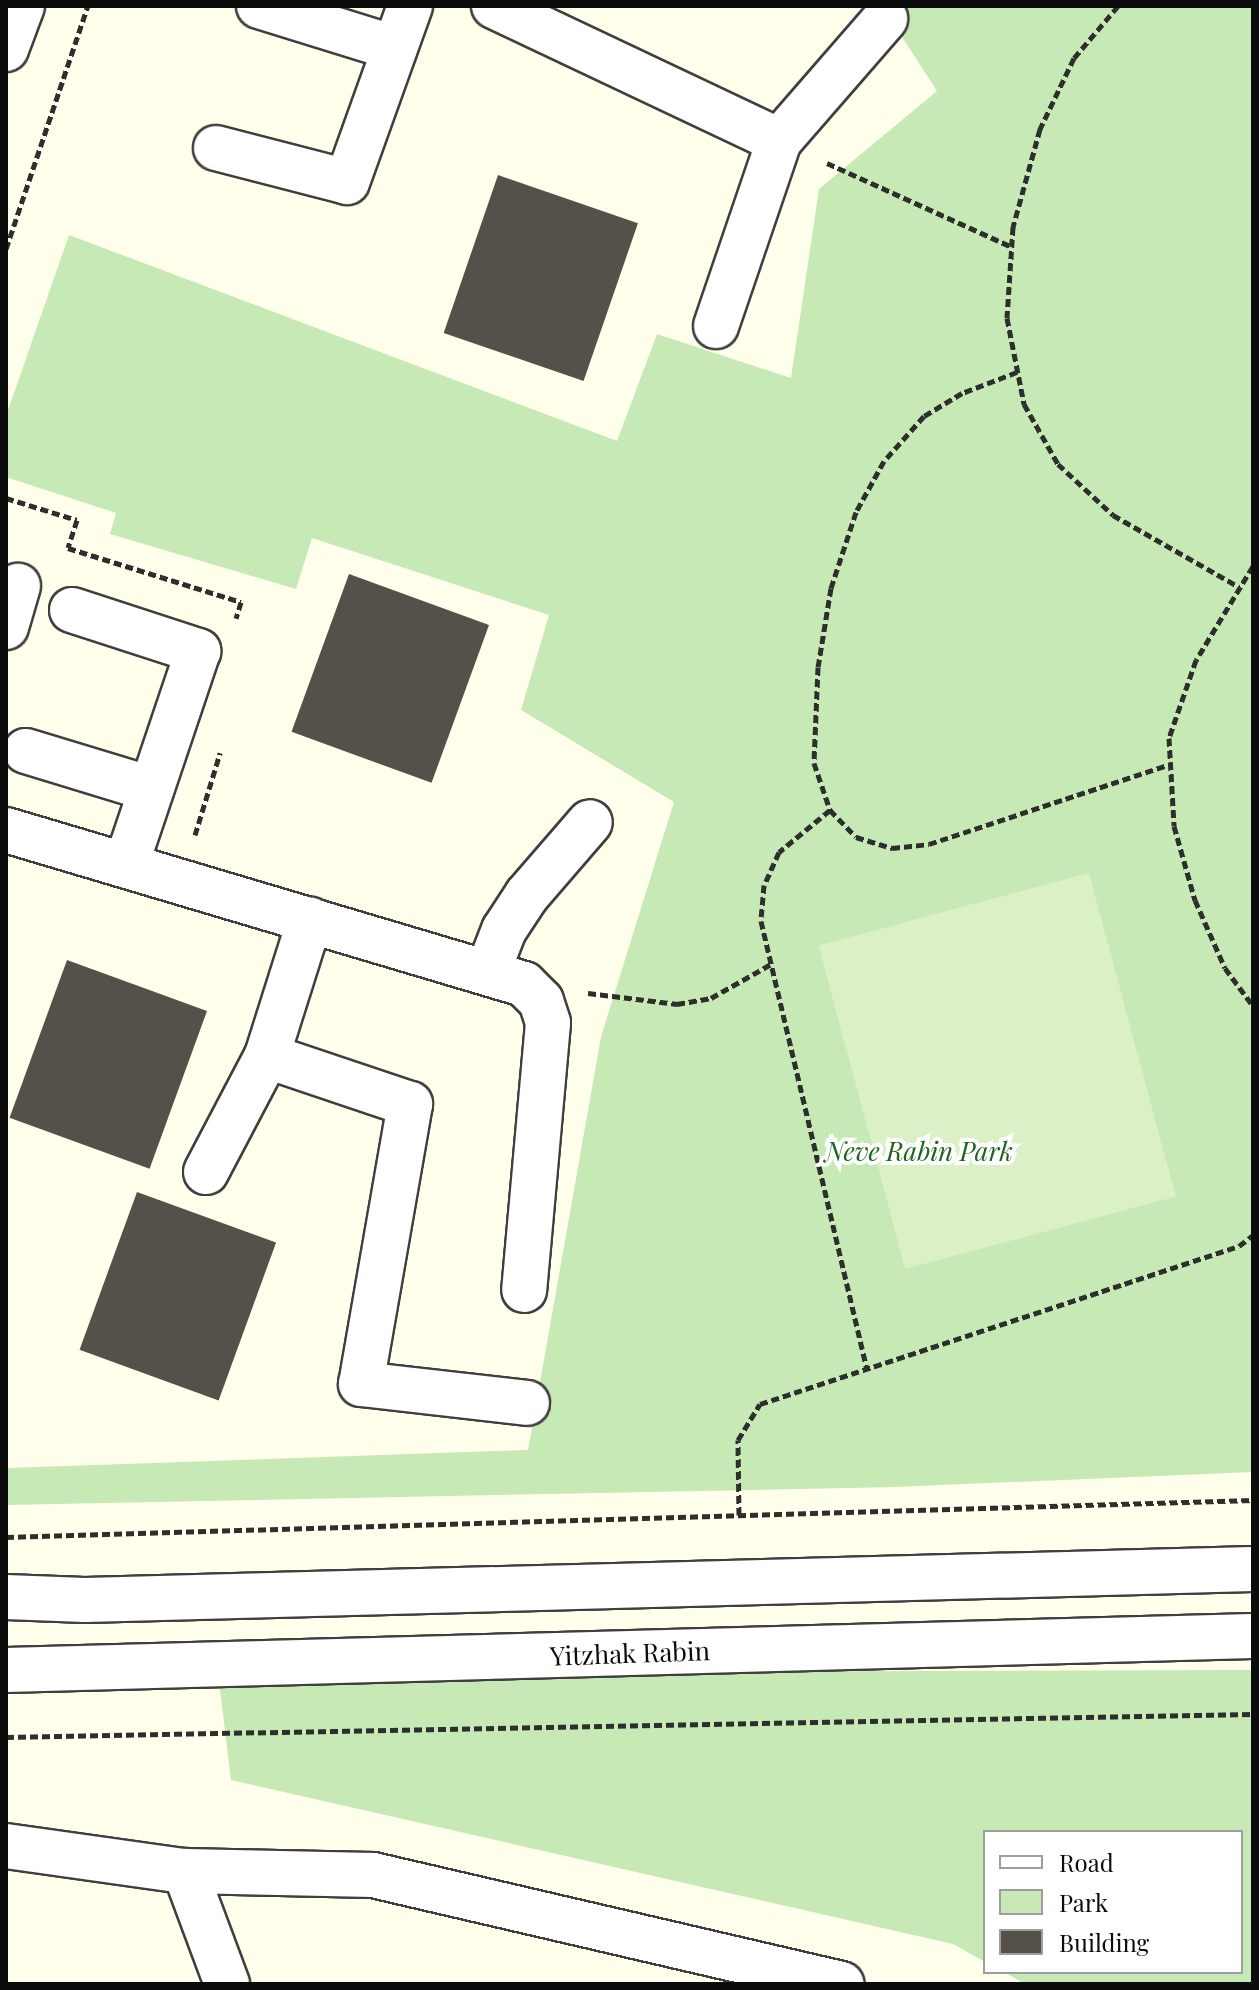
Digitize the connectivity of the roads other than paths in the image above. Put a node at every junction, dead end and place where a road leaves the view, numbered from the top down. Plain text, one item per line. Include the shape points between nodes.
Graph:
1 (22, 6) edge
2 (259, 6) edge
3 (410, 6) edge
4 (494, 6) edge
5 (885, 19) dead end
6 (395, 48) junction
7 (6, 49) edge
8 (779, 141) junction
9 (216, 148) dead end
10 (716, 326) dead end
11 (18, 586) dead end
12 (72, 610) dead end
13 (6, 627) edge
14 (26, 751) dead end
15 (151, 789) junction
16 (590, 822) dead end
17 (6, 830) edge
18 (126, 865) junction
19 (310, 920) junction
20 (506, 978) junction
21 (267, 1056) junction
22 (206, 1172) dead end
23 (524, 1290) dead end
24 (527, 1403) dead end
25 (1253, 1569) edge
26 (6, 1597) edge
27 (1253, 1636) edge
28 (6, 1670) edge
29 (6, 1846) edge
30 (185, 1871) junction
31 (227, 1984) edge
32 (841, 1984) edge

1 - 7 street
2 - 6 street
3 - 6 street
4 - 8 street
5 - 8 street
6 - 9 street via 347,182
8 - 10 street
11 - 13 street
12 - 15 street via 198,651
14 - 15 street
15 - 18 street
16 - 20 street via 504,930
17 - 18 street
18 - 19 street
19 - 20 street
19 - 21 street
20 - 23 street via 541,1001 548,1023
21 - 22 street
21 - 24 street via 410,1104 361,1384
25 - 26 street via 85,1600
27 - 28 street, Yitzhak Rabin
29 - 30 street
30 - 31 street
30 - 32 street via 373,1875

